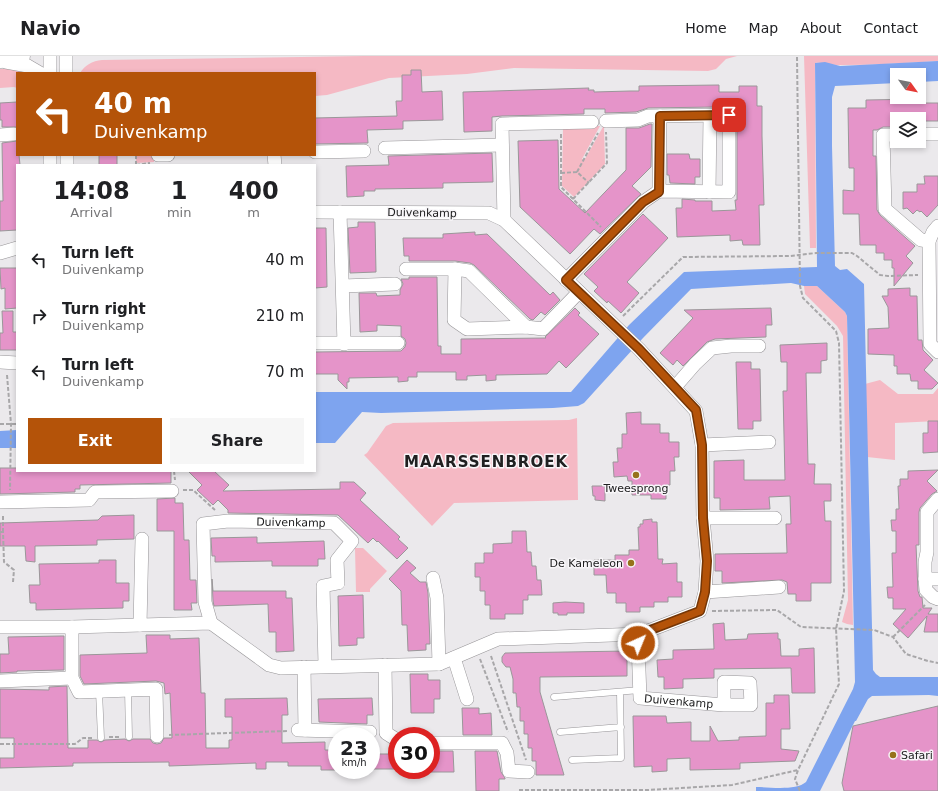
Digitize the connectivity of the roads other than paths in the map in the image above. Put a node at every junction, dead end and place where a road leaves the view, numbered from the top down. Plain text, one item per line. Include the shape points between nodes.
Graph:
1 (22, 56) edge
2 (50, 56) edge
3 (66, 56) edge
4 (0, 60) edge
5 (38, 72) edge
6 (50, 72) edge
7 (66, 72) edge
8 (660, 116) junction
9 (710, 116) junction
10 (14, 134) dead end
11 (926, 134) edge
12 (938, 134) edge
13 (0, 135) edge
14 (890, 135) edge
15 (502, 145) junction
16 (385, 148) dead end
17 (364, 151) dead end
18 (316, 152) edge
19 (659, 192) junction
20 (709, 192) junction
21 (316, 212) edge
22 (340, 212) junction
23 (504, 220) junction
24 (938, 226) edge
25 (929, 241) junction
26 (16, 248) edge
27 (0, 253) edge
28 (406, 269) dead end
29 (455, 269) junction
30 (566, 280) junction
31 (932, 281) edge
32 (395, 284) dead end
33 (343, 286) junction
34 (579, 292) junction
35 (526, 327) junction
36 (316, 343) edge
37 (398, 343) dead end
38 (344, 344) junction
39 (760, 346) dead end
40 (938, 352) edge
41 (675, 387) junction
42 (770, 442) dead end
43 (702, 445) junction
44 (172, 491) road end
45 (938, 499) edge
46 (5, 501) edge
47 (703, 518) junction
48 (775, 518) dead end
49 (142, 539) dead end
50 (433, 578) dead end
51 (932, 579) edge
52 (779, 587) dead end
53 (705, 592) junction
54 (936, 598) edge
55 (211, 623) junction
56 (140, 625) junction
57 (0, 627) edge
58 (72, 627) junction
59 (640, 634) junction
60 (454, 658) junction
61 (440, 664) junction
62 (386, 665) junction
63 (325, 666) junction
64 (304, 667) junction
65 (72, 678) junction
66 (0, 681) edge
67 (128, 690) junction
68 (640, 690) junction
69 (99, 691) junction
70 (620, 692) junction
71 (554, 697) dead end
72 (467, 699) dead end
73 (724, 705) dead end
74 (391, 727) edge
75 (621, 727) junction
76 (328, 731) edge
77 (560, 732) dead end
78 (157, 736) dead end
79 (129, 737) dead end
80 (101, 738) dead end
81 (440, 743) edge
82 (572, 760) dead end
83 (523, 772) road end

1 - 4 street
2 - 6 street
3 - 7 street
4 - 5 street via 28,66
8 - 9 street
8 - 15 street via 599,124 502,124
8 - 19 street
9 - 20 street
9 - 20 street via 729,115 729,192
10 - 13 street
11 - 12 street
14 - 25 street via 883,135 885,209 920,240
15 - 16 street
15 - 23 street
17 - 18 street
19 - 20 street
19 - 30 street via 643,202
21 - 22 street, Duivenkamp
22 - 23 street, Duivenkamp via 489,213
22 - 33 street
23 - 30 street, Duivenkamp
24 - 25 street
25 - 31 street
26 - 27 street
28 - 29 street
29 - 35 street via 469,271
29 - 35 street via 454,320 467,329
30 - 34 street, Duivenkamp
31 - 40 street via 930,344
32 - 33 street
33 - 38 street
34 - 35 street via 543,329
34 - 41 street, Duivenkamp
36 - 38 street
37 - 38 street
39 - 41 street via 712,348
41 - 43 street, Duivenkamp via 696,410
42 - 43 street
43 - 47 street, Duivenkamp
44 - 46 street via 95,492 89,500
45 - 51 street via 927,512 925,562
47 - 48 street
47 - 53 street, Duivenkamp via 707,561
49 - 56 street
50 - 61 street via 437,598
51 - 54 street via 926,590
52 - 53 street
53 - 59 street, Duivenkamp via 700,611
55 - 56 street
55 - 63 street, Duivenkamp via 205,602 203,524 334,523 352,541 337,560 338,583 323,586
55 - 64 street via 269,665 281,668
56 - 58 street
57 - 58 street
58 - 65 street
59 - 60 street via 498,639
59 - 68 street, Duivenkamp
60 - 61 street
60 - 72 street
61 - 62 street
62 - 63 street
62 - 74 street
63 - 64 street
64 - 76 street via 302,730
65 - 66 street
65 - 69 street via 79,692
67 - 69 street
67 - 78 street via 156,689
67 - 79 lane
68 - 70 lane, Duivenkamp
68 - 73 street, Duivenkamp via 640,698
69 - 80 lane
70 - 71 lane, Duivenkamp
70 - 75 lane
75 - 77 lane
75 - 82 lane via 622,758
81 - 83 street via 502,743 507,753 509,772

